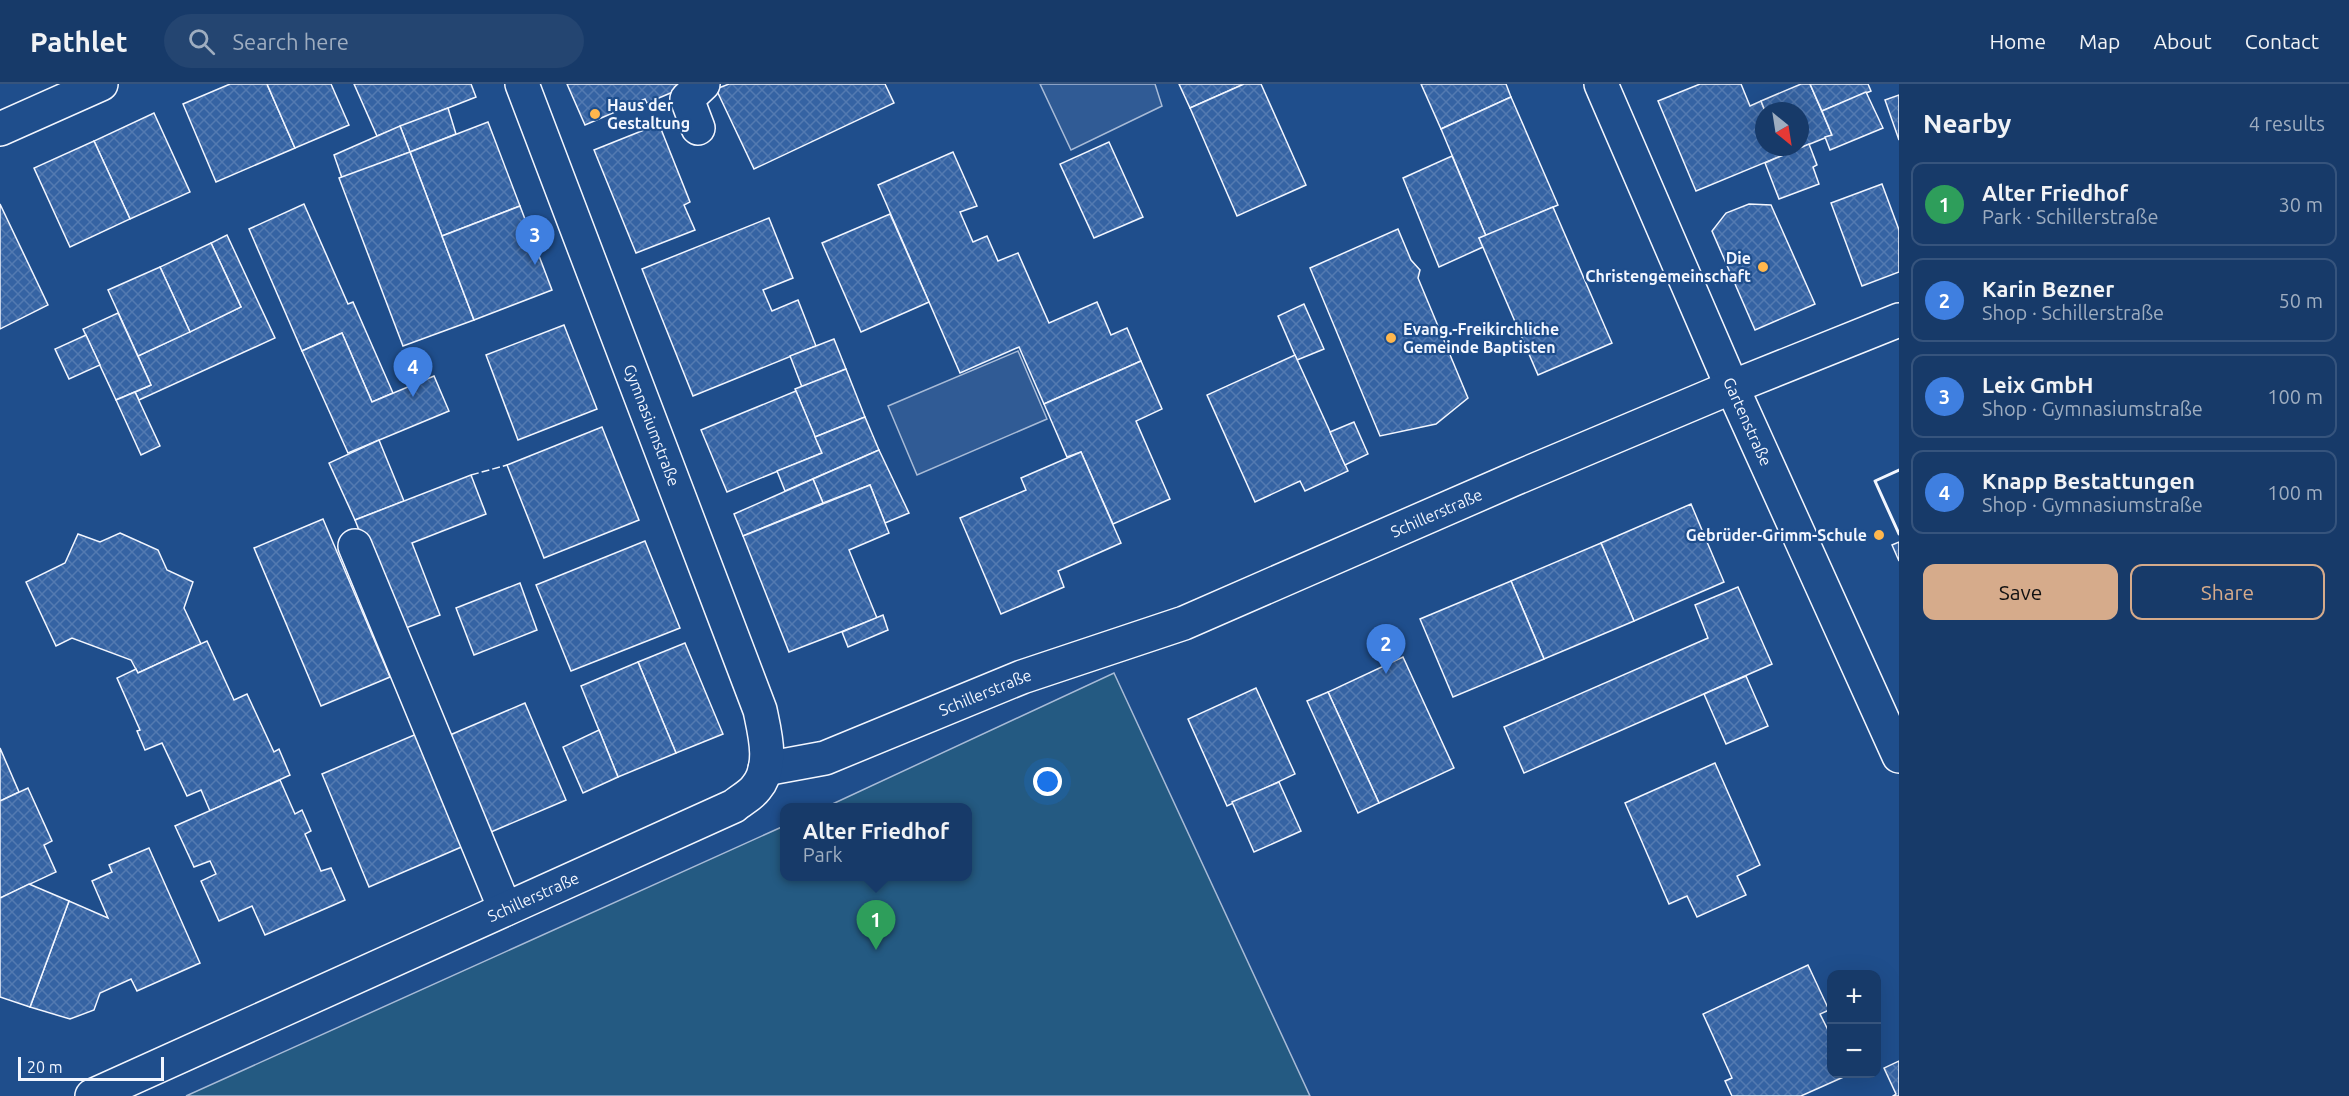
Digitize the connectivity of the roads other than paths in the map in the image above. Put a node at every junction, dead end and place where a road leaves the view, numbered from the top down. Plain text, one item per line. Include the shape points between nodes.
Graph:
1 (101, 84) edge
2 (522, 84) edge
3 (703, 84) edge
4 (1601, 84) edge
5 (698, 128) dead end
6 (0, 129) edge
7 (1899, 320) edge
8 (1732, 387) junction
9 (355, 546) dead end
10 (1899, 756) edge
11 (765, 769) junction
12 (505, 909) junction
13 (92, 1096) edge

1 - 6 street
2 - 11 street, Gymnasiumstraße via 760,710 767,743
3 - 5 street via 687,99
4 - 8 street, Gartenstraße
7 - 8 street, Schillerstraße
8 - 10 street, Gartenstraße
8 - 11 street, Schillerstraße via 1184,623 1022,677 825,758
9 - 12 street
11 - 12 street, Schillerstraße via 757,788 734,806
12 - 13 street, Schillerstraße

